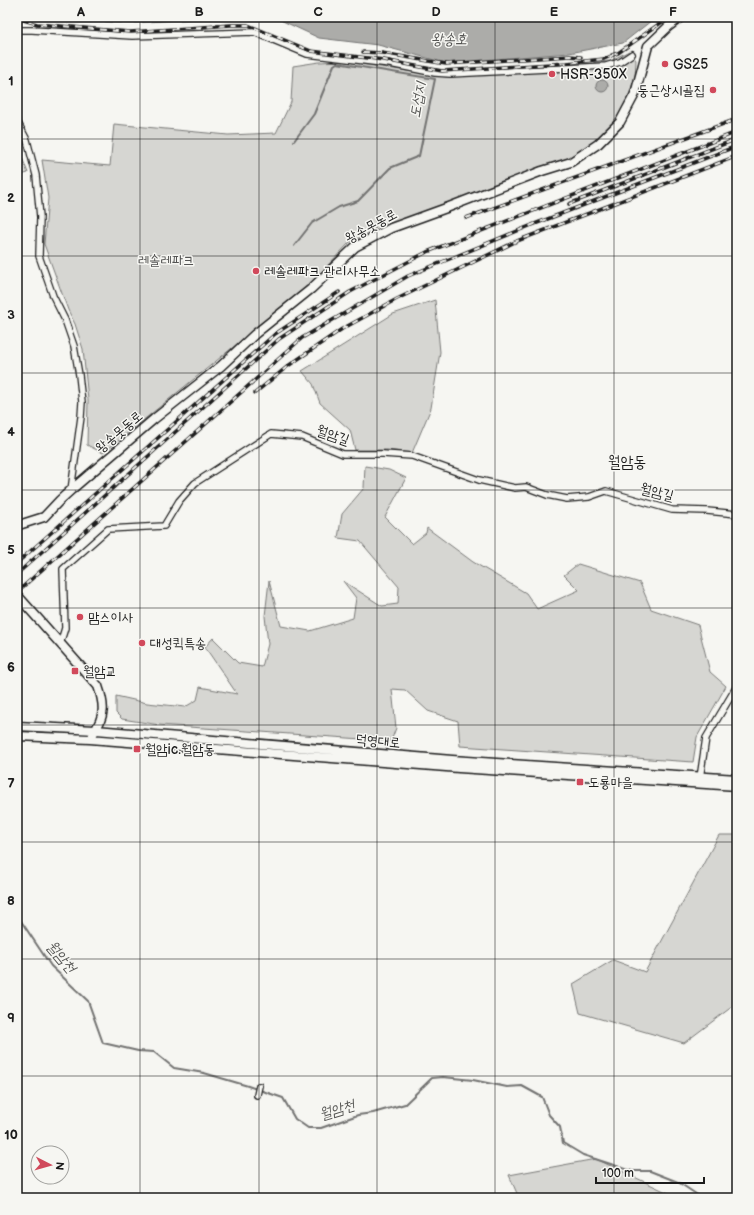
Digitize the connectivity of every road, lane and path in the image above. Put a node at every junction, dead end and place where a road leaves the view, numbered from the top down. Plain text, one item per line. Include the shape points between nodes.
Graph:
1 (681, 17) edge
2 (17, 30) edge
3 (632, 54) dead end
4 (17, 121) edge
5 (17, 396) edge
6 (17, 399) edge
7 (72, 490) junction
8 (737, 514) edge
9 (17, 524) edge
10 (17, 595) edge
11 (60, 644) junction
12 (737, 686) edge
13 (17, 726) edge
14 (96, 730) junction
15 (17, 736) edge
16 (90, 739) junction
17 (737, 779) edge
18 (699, 780) junction
19 (737, 786) edge
20 (259, 1086) dead end
21 (257, 1095) dead end

1 - 7 street, 왕송못동로 via 648,46 634,94 620,122 598,144 571,162 391,228 354,247 312,289 255,334 221,366 154,419
2 - 3 street via 132,36 254,32 307,54 450,74 606,66 620,62
4 - 7 street, 왕송못동로 via 27,140 36,175 40,217 39,256 74,346 79,375 82,402
5 - 6 street
7 - 9 street, 왕송못동로 via 44,517
8 - 11 street, 월암길 via 707,510 672,510 606,492 567,499 547,496 526,487 515,488 479,480 412,456 343,454 302,437 271,434 195,483 179,501 164,526 108,529 63,569 65,628
10 - 11 street
11 - 14 street via 98,686 103,700 102,718
12 - 18 street via 706,738
13 - 14 street, 덕영대로
14 - 16 street
14 - 18 street, 덕영대로
15 - 16 street, 덕영대로
16 - 18 street, 덕영대로 via 459,768
17 - 18 street, 덕영대로
18 - 19 street, 덕영대로
20 - 21 street

